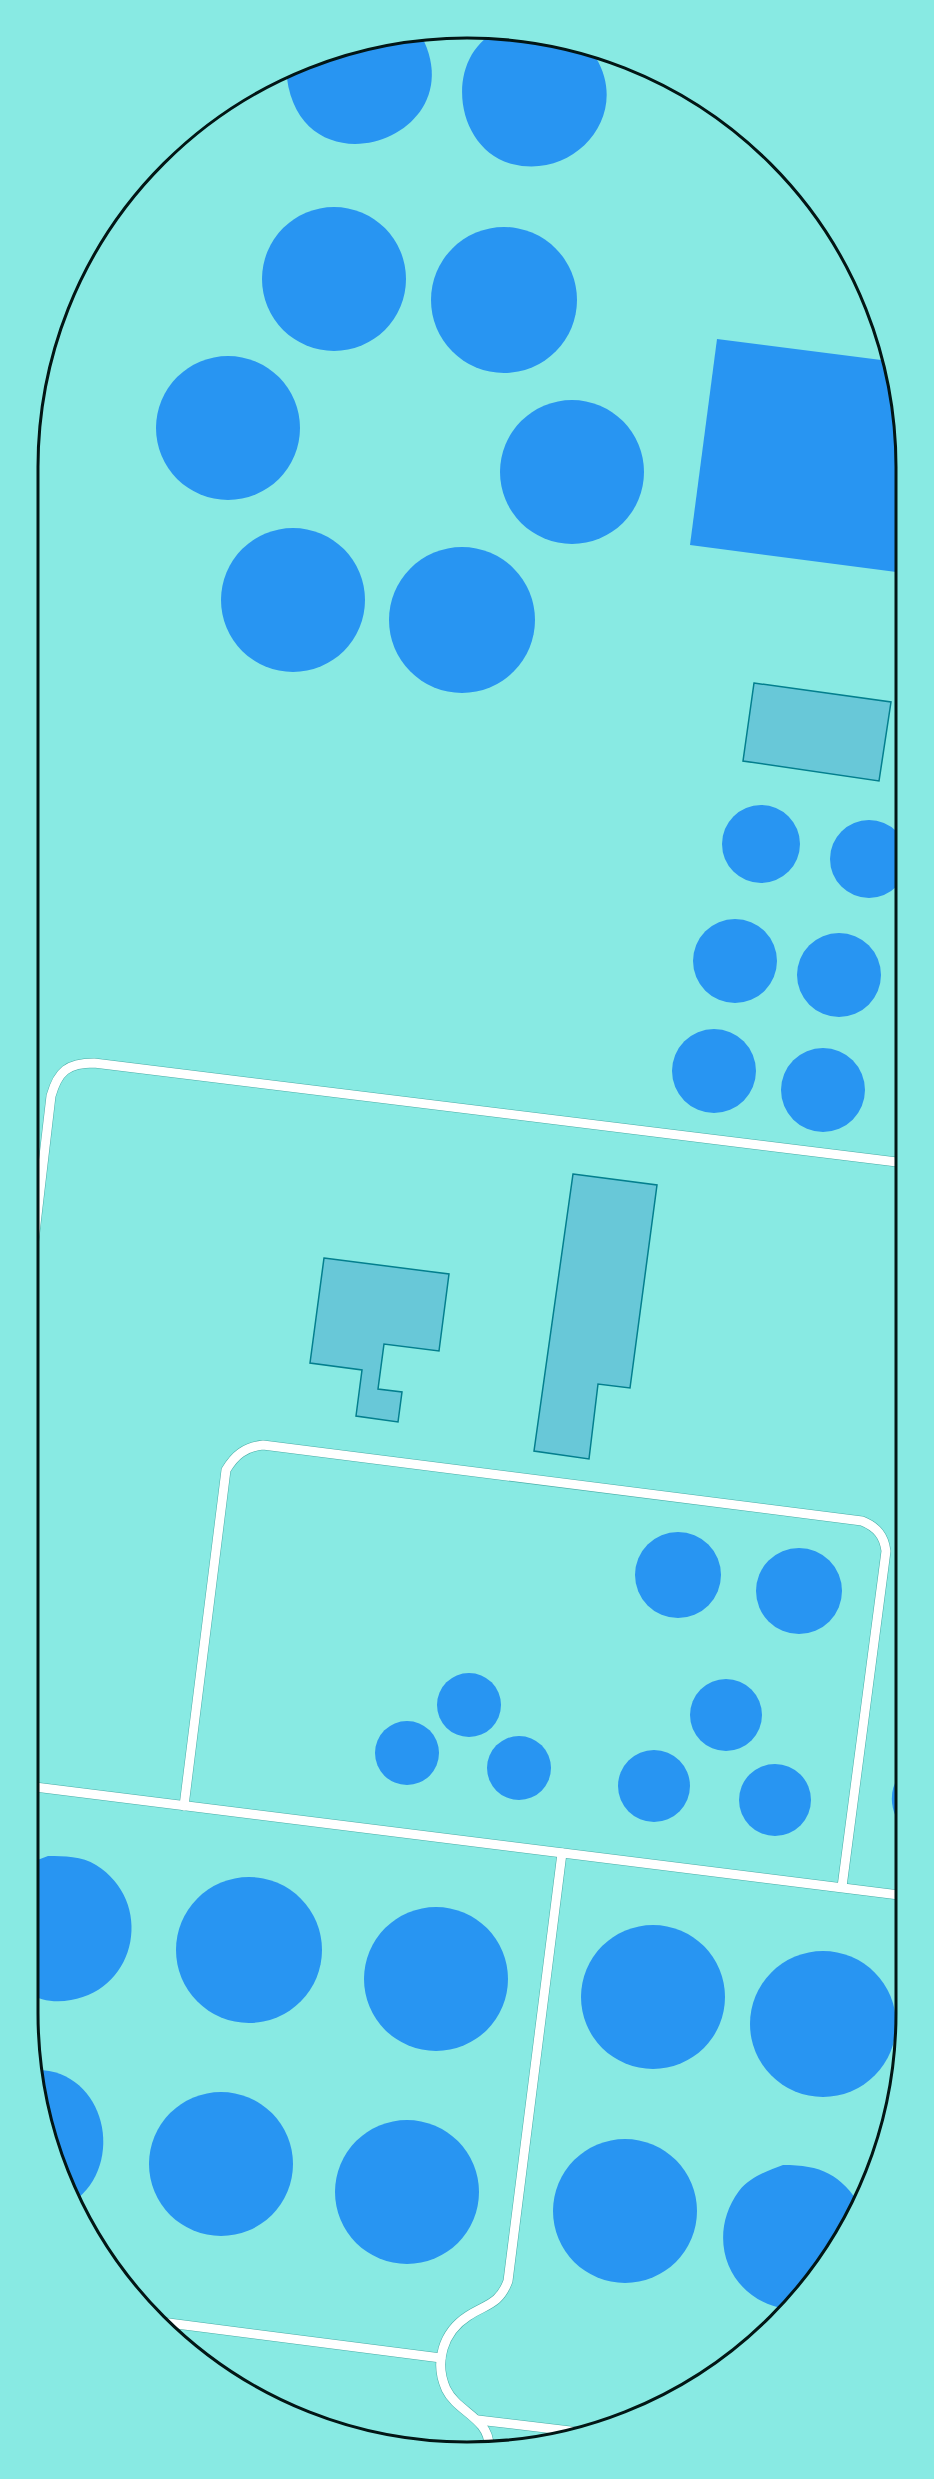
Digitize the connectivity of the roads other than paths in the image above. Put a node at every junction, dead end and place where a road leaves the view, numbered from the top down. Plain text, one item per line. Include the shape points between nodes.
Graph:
1 (896, 1162) edge
2 (38, 1207) edge
3 (38, 1787) edge
4 (184, 1806) junction
5 (562, 1853) junction
6 (842, 1887) junction
7 (896, 1894) edge
8 (171, 2323) edge
9 (441, 2358) junction
10 (478, 2420) junction
11 (564, 2430) edge
12 (488, 2441) edge

1 - 2 lane via 79,1063 55,1081
3 - 4 lane
4 - 5 lane
4 - 6 lane via 226,1470 245,1449 275,1447 862,1521 877,1529 886,1551
5 - 6 lane
5 - 9 lane via 508,2281 495,2302 467,2316 454,2328
6 - 7 lane
8 - 9 lane
9 - 10 lane via 441,2374 453,2401
10 - 11 lane
10 - 12 lane

